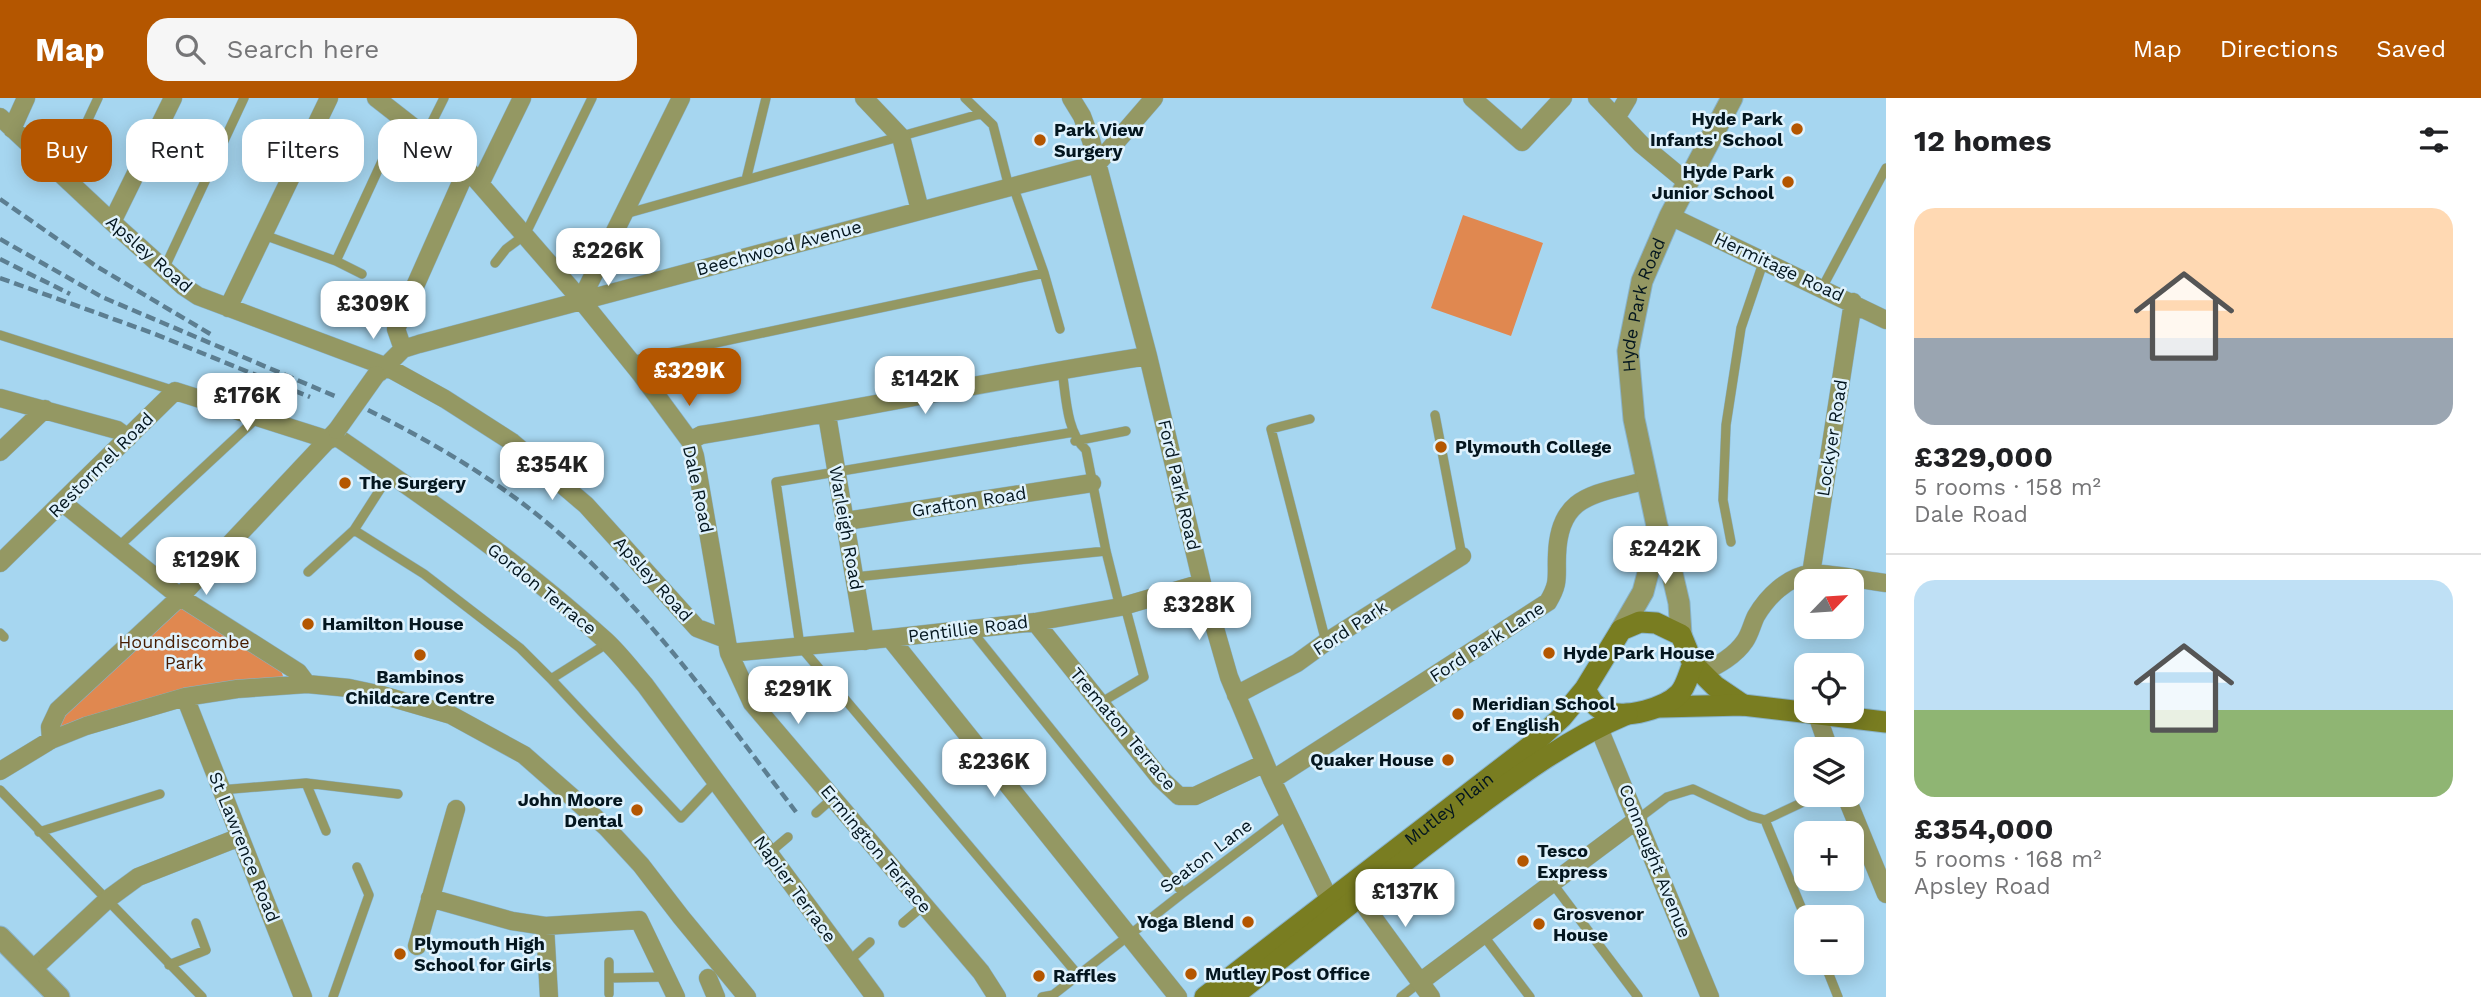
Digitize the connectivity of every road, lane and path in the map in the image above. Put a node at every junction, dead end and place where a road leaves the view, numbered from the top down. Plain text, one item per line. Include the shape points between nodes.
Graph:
1 (26, 98) edge
2 (98, 98) edge
3 (173, 98) edge
4 (244, 98) edge
5 (329, 98) edge
6 (376, 98) edge
7 (444, 98) edge
8 (522, 98) edge
9 (592, 98) edge
10 (681, 98) edge
11 (766, 98) edge
12 (864, 98) edge
13 (965, 98) edge
14 (1072, 98) edge
15 (1154, 98) edge
16 (1472, 98) edge
17 (1563, 98) edge
18 (1597, 98) edge
19 (1628, 98) edge
20 (1732, 98) edge
21 (980, 114) junction
22 (402, 118) joint
23 (1616, 118) junction
24 (88, 119) edge
25 (434, 119) edge
26 (6, 123) edge
27 (21, 137) edge
28 (901, 137) junction
29 (1097, 164) junction
30 (1886, 168) edge
31 (746, 180) junction
32 (477, 181) edge
33 (69, 182) edge
34 (461, 182) edge
35 (1688, 183) junction
36 (480, 184) junction
37 (1011, 187) junction
38 (920, 210) junction
39 (623, 215) junction
40 (1670, 216) junction
41 (112, 222) junction
42 (264, 235) junction
43 (525, 235) junction
44 (1764, 260) junction
45 (336, 261) junction
46 (495, 263) dead end
47 (164, 269) junction
48 (1044, 273) junction
49 (362, 274) dead end
50 (1822, 288) junction
51 (581, 300) junction
52 (1853, 302) junction
53 (228, 308) junction
54 (1886, 320) edge
55 (1060, 329) dead end
56 (0, 335) edge
57 (403, 349) junction
58 (1148, 356) junction
59 (631, 361) junction
60 (1062, 370) junction
61 (381, 371) junction
62 (175, 391) junction
63 (0, 398) edge
64 (45, 409) junction
65 (827, 415) junction
66 (1435, 415) dead end
67 (259, 416) junction
68 (1310, 419) dead end
69 (1126, 431) dead end
70 (333, 435) junction
71 (1075, 436) junction
72 (128, 439) junction
73 (690, 441) junction
74 (0, 452) edge
75 (837, 471) junction
76 (390, 474) junction
77 (1647, 480) junction
78 (1092, 483) junction
79 (63, 503) junction
80 (846, 521) junction
81 (1657, 526) junction
82 (354, 530) junction
83 (1731, 542) dead end
84 (117, 548) junction
85 (1106, 551) junction
86 (1462, 556) joint
87 (0, 563) edge
88 (1812, 569) edge
89 (308, 572) dead end
90 (855, 577) junction
91 (1864, 580) edge
92 (1794, 581) edge
93 (1202, 583) junction
94 (1886, 583) edge
95 (180, 597) junction
96 (1123, 606) junction
97 (1035, 622) junction
98 (970, 629) junction
99 (1621, 630) junction
100 (1681, 635) junction
101 (890, 638) junction
102 (865, 640) junction
103 (1326, 642) junction
104 (608, 643) junction
105 (728, 646) junction
106 (800, 646) junction
107 (1697, 668) junction
108 (551, 679) junction
109 (307, 684) junction
110 (1585, 689) junction
111 (1236, 695) junction
112 (185, 697) junction
113 (752, 703) joint
114 (1100, 703) junction
115 (1743, 705) junction
116 (1661, 707) junction
117 (1794, 710) edge
118 (1629, 713) junction
119 (1864, 719) edge
120 (1886, 722) edge
121 (1598, 726) junction
122 (51, 740) junction
123 (1265, 763) junction
124 (0, 771) edge
125 (1272, 780) junction
126 (716, 781) junction
127 (306, 783) junction
128 (0, 790) edge
129 (220, 790) junction
130 (160, 794) dead end
131 (398, 794) dead end
132 (833, 798) junction
133 (1794, 806) edge
134 (1850, 807) edge
135 (456, 809) dead end
136 (816, 813) dead end
137 (1288, 814) junction
138 (1638, 819) junction
139 (1765, 820) junction
140 (326, 831) dead end
141 (39, 832) junction
142 (240, 837) junction
143 (788, 837) dead end
144 (769, 853) junction
145 (357, 867) dead end
146 (373, 884) dead end
147 (1553, 884) junction
148 (1183, 893) junction
149 (1886, 894) edge
150 (369, 895) junction
151 (430, 898) junction
152 (1359, 898) junction
153 (108, 899) junction
154 (924, 905) junction
155 (1800, 905) edge
156 (1334, 907) junction
157 (196, 923) dead end
158 (903, 923) dead end
159 (545, 926) junction
160 (1130, 935) junction
161 (1483, 935) junction
162 (0, 937) edge
163 (870, 942) dead end
164 (417, 946) dead end
165 (849, 961) junction
166 (609, 962) dead end
167 (169, 965) junction
168 (32, 970) junction
169 (1830, 975) edge
170 (1079, 976) junction
171 (666, 977) junction
172 (609, 978) junction
173 (708, 978) dead end
174 (1425, 990) edge
175 (609, 994) dead end
176 (59, 997) edge
177 (202, 997) edge
178 (303, 997) edge
179 (334, 997) edge
180 (549, 997) edge
181 (676, 997) edge
182 (716, 997) edge
183 (747, 997) edge
184 (875, 997) edge
185 (997, 997) edge
186 (1042, 997) edge
187 (1178, 997) edge
188 (1205, 997) edge
189 (1232, 997) edge
190 (1401, 997) edge
191 (1530, 997) edge
192 (1638, 997) edge
193 (1710, 997) edge
194 (1839, 997) edge

1 - 26 street
2 - 24 lane
3 - 41 street
4 - 47 lane
5 - 42 street
6 - 22 street, Dale Road
7 - 25 lane
8 - 36 street
9 - 43 lane
10 - 39 street
11 - 31 lane
12 - 28 street
13 - 21 lane
14 - 29 street, Ford Park Road
15 - 29 street
16 - 17 street via 1522,142
18 - 23 street
19 - 23 street
20 - 35 street, Hyde Park Road
21 - 28 lane
21 - 37 lane via 993,125
22 - 45 lane
23 - 35 street
26 - 27 street, Apsley Road
28 - 31 lane
28 - 38 street
29 - 37 street, Beechwood Avenue
29 - 58 street, Ford Park Road
30 - 50 lane
31 - 39 lane
32 - 36 street, Dale Road
33 - 41 street, Apsley Road
34 - 57 street via 396,329
35 - 40 street, Hyde Park Road
36 - 43 street, Dale Road
37 - 38 street, Beechwood Avenue
37 - 48 lane
38 - 51 street, Beechwood Avenue
39 - 51 street
40 - 44 street, Hermitage Road
40 - 77 street, Hyde Park Road via 1642,281 1628,351 1634,419
41 - 47 street, Apsley Road
42 - 45 lane
42 - 53 street
43 - 46 lane
43 - 51 street, Dale Road
44 - 50 street, Hermitage Road
44 - 83 lane via 1741,328 1726,425 1723,499
45 - 49 lane
47 - 53 street, Apsley Road via 198,296
48 - 55 lane
48 - 59 lane
50 - 52 street, Hermitage Road
51 - 57 street, Beechwood Avenue
51 - 59 street, Dale Road
52 - 54 street, Hermitage Road
52 - 88 street, Lockyer Road
53 - 61 street, Apsley Road
56 - 62 lane
57 - 61 street
58 - 60 street
58 - 93 street, Ford Park Road
59 - 73 street, Dale Road
60 - 65 street
60 - 71 lane
61 - 70 street, bridge
61 - 105 street, Apsley Road via 445,400 512,442 586,505 697,628
62 - 67 street
62 - 72 street, Restormel Road
63 - 64 street
64 - 72 street via 117,430
64 - 74 street
65 - 73 street via 701,435
65 - 75 street, Warleigh Road
66 - 86 lane
67 - 70 street
67 - 84 lane
68 - 103 lane via 1271,429
69 - 71 lane
70 - 76 street, Gordon Terrace
70 - 95 street
71 - 75 lane
71 - 78 lane via 1086,450
72 - 79 street, Restormel Road
73 - 105 street, Dale Road
75 - 80 street, Warleigh Road
75 - 106 lane via 776,482
76 - 82 lane
76 - 104 street, Gordon Terrace via 551,593
77 - 81 street, Hyde Park Road
77 - 125 street, Ford Park Lane via 1576,502 1563,519 1557,541 1558,587 1548,602
78 - 80 street, Grafton Road
78 - 85 lane
79 - 84 street
79 - 87 street, Restormel Road
80 - 90 street, Warleigh Road
81 - 99 street, Hyde Park Road via 1643,592
81 - 100 street, Hyde Park Road via 1679,603
82 - 89 lane
82 - 108 lane via 424,574 520,648
84 - 95 street
85 - 90 lane
85 - 96 lane
86 - 103 street, Ford Park
90 - 102 street, Warleigh Road
91 - 94 street
92 - 107 street via 1766,601 1739,649 1717,666
93 - 96 street, Pentillie Road
93 - 111 street, Ford Park Road
95 - 109 street via 298,672
95 - 122 street via 58,710 50,727
96 - 97 street, Pentillie Road
96 - 114 lane via 1144,677
97 - 98 street, Pentillie Road
97 - 114 street, Trematon Terrace
98 - 101 street, Pentillie Road
98 - 148 lane
99 - 100 main road via 1640,622 1656,623
99 - 110 main road
100 - 107 main road
101 - 102 street, Pentillie Road
101 - 160 street
102 - 106 street, Pentillie Road
103 - 111 street, Ford Park
104 - 108 lane
104 - 126 street, Gordon Terrace
105 - 106 street, Pentillie Road
105 - 113 street, Dale Road
106 - 170 lane
107 - 115 main road
107 - 116 main road via 1681,693
108 - 126 lane via 681,818
109 - 112 street
109 - 183 street via 382,695 451,715 524,755 607,827
110 - 118 main road via 1593,704 1607,712
110 - 156 main road, Mutley Plain via 1532,745
111 - 123 street, Ford Park Road
112 - 122 street
112 - 129 street, St Lawrence Road
113 - 132 street, Ermington Terrace
114 - 123 street, Trematon Terrace via 1179,796 1195,796
115 - 116 main road
115 - 117 main road
116 - 118 main road
118 - 121 main road, Mutley Plain
119 - 120 main road
121 - 138 street, Connaught Avenue
121 - 152 main road, Mutley Plain via 1557,749
122 - 124 street
123 - 125 street, Ford Park Road
125 - 137 street, Ford Park Road
126 - 144 street, Napier Terrace
127 - 129 lane
127 - 131 lane
127 - 140 lane
128 - 141 lane
129 - 142 street, St Lawrence Road
130 - 141 lane
132 - 136 lane
132 - 154 street, Ermington Terrace
133 - 139 lane
134 - 149 street
135 - 151 street
137 - 148 lane, Seaton Lane
137 - 156 street, Ford Park Road
138 - 139 lane via 1667,797 1693,789
138 - 147 street
138 - 193 street, Connaught Avenue
139 - 155 lane
141 - 153 lane
142 - 153 street via 138,877
142 - 178 street, St Lawrence Road
143 - 144 lane
144 - 165 street, Napier Terrace
145 - 150 lane
146 - 150 lane
147 - 161 street
147 - 192 lane
148 - 160 lane, Seaton Lane
150 - 179 lane
151 - 159 street
151 - 164 street
152 - 156 main road, Mutley Plain
152 - 174 street
153 - 167 lane
153 - 168 street
154 - 158 lane
154 - 185 street, Ermington Terrace
156 - 188 main road, Mutley Plain
156 - 189 main road, Mutley Plain
157 - 167 lane via 206,950
159 - 171 street via 639,920
159 - 180 street
160 - 170 lane, Seaton Lane
160 - 187 street
161 - 174 street
161 - 191 lane
162 - 168 street
163 - 165 lane
165 - 184 street, Napier Terrace
166 - 172 lane
167 - 177 lane
168 - 176 street
169 - 194 lane
170 - 186 lane, Seaton Lane via 1053,995
171 - 172 lane
171 - 181 street
172 - 175 lane
173 - 182 street
174 - 190 lane

